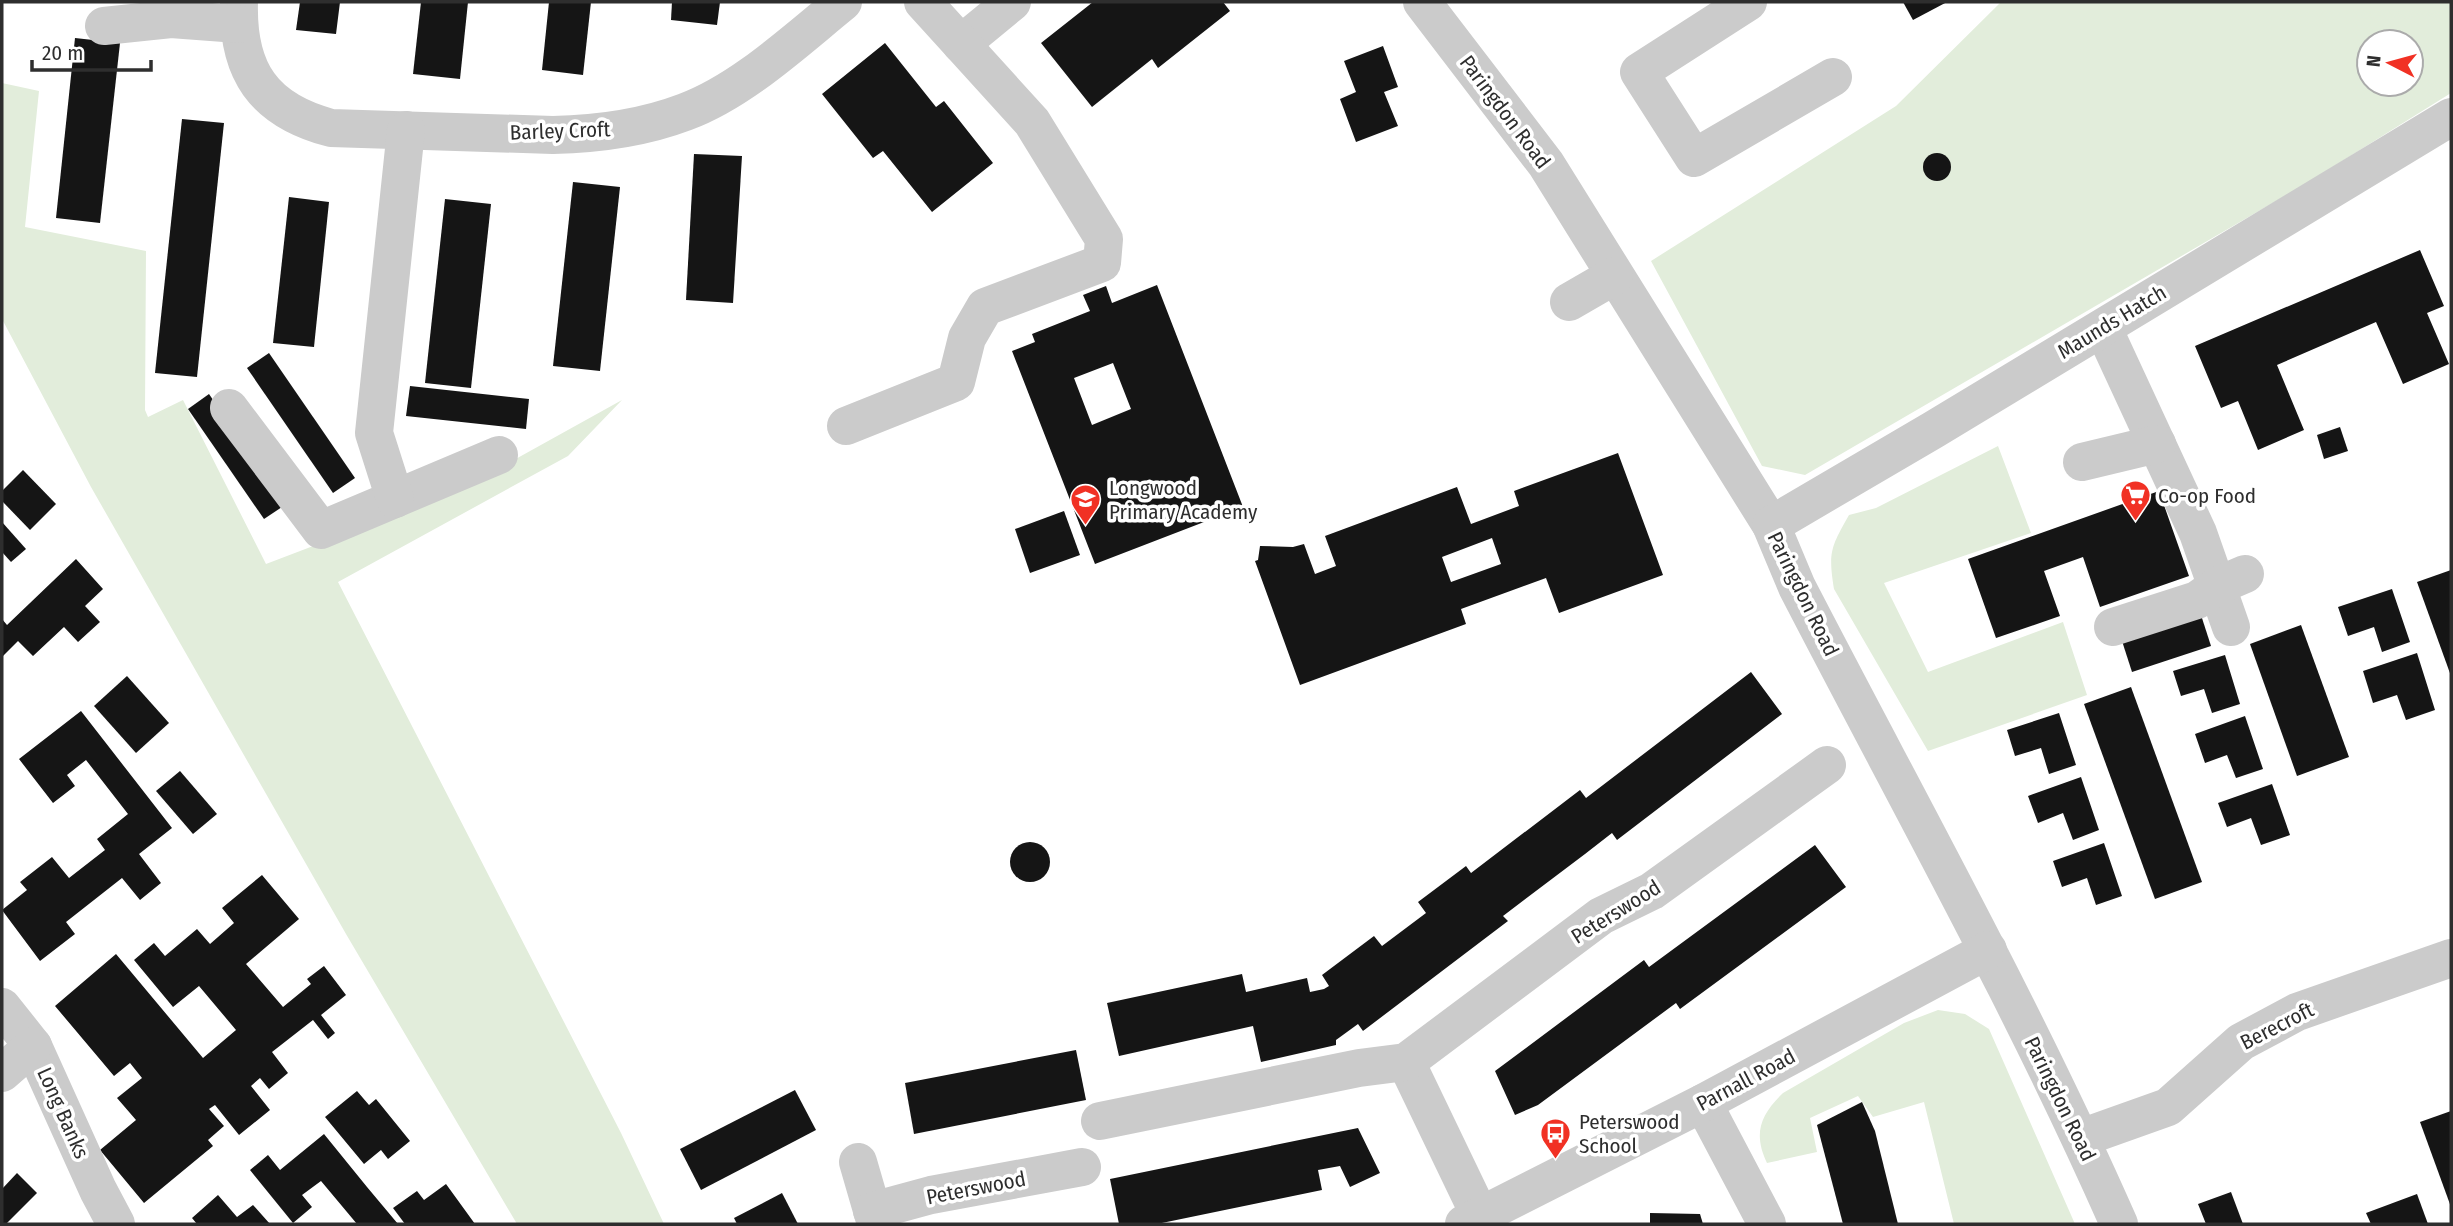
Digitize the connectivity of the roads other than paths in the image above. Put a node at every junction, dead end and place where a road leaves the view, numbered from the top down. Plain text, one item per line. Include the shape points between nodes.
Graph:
1 (843, 2) edge
2 (923, 2) edge
3 (1012, 2) edge
4 (1422, 2) edge
5 (1748, 2) edge
6 (239, 13) edge
7 (104, 26) dead end
8 (961, 44) junction
9 (1833, 77) dead end
10 (2451, 117) edge
11 (406, 131) junction
12 (1615, 276) junction
13 (1569, 302) dead end
14 (2103, 328) junction
15 (229, 408) dead end
16 (846, 426) dead end
17 (2157, 444) junction
18 (499, 455) dead end
19 (2082, 462) dead end
20 (395, 499) junction
21 (1771, 525) junction
22 (2231, 580) junction
23 (2113, 627) dead end
24 (2231, 627) dead end
25 (1827, 765) dead end
26 (1988, 950) junction
27 (2451, 958) edge
28 (2, 1007) edge
29 (33, 1046) junction
30 (1406, 1062) junction
31 (2, 1073) edge
32 (1703, 1103) junction
33 (1100, 1121) dead end
34 (2081, 1138) junction
35 (858, 1161) dead end
36 (1082, 1167) dead end
37 (874, 1218) edge
38 (1472, 1220) edge
39 (117, 1224) edge
40 (1767, 1224) edge
41 (2119, 1224) edge

1 - 11 street, Barley Croft via 727,90 676,115 589,134
2 - 8 street
3 - 8 street
4 - 12 street, Paringdon Road via 1546,164
5 - 9 street via 1639,72 1694,158
6 - 7 street
6 - 11 street, Barley Croft via 243,54 255,79 287,110 331,128
8 - 16 street via 1032,122 1104,239 1102,263 985,307 967,338 956,383
10 - 14 street, Maunds Hatch
11 - 20 street via 374,433
12 - 13 street
12 - 21 street, Paringdon Road
14 - 17 street
14 - 21 street, Maunds Hatch
15 - 20 street via 321,530
17 - 19 street
17 - 22 street via 2198,533
18 - 20 street
21 - 26 street, Paringdon Road via 1797,587
22 - 23 street via 2197,600
22 - 24 street
25 - 30 street, Peterswood via 1652,891 1601,916
26 - 32 street, Parnall Road
26 - 34 street, Paringdon Road
27 - 34 street, Berecroft via 2297,1012 2241,1042 2168,1107
28 - 29 street, Long Banks
29 - 31 street
29 - 39 street, Long Banks
30 - 33 street, Peterswood
30 - 38 street
32 - 38 street, Parnall Road
32 - 40 street
34 - 41 street, Paringdon Road
35 - 37 street, Peterswood
36 - 37 street, Peterswood via 932,1195

